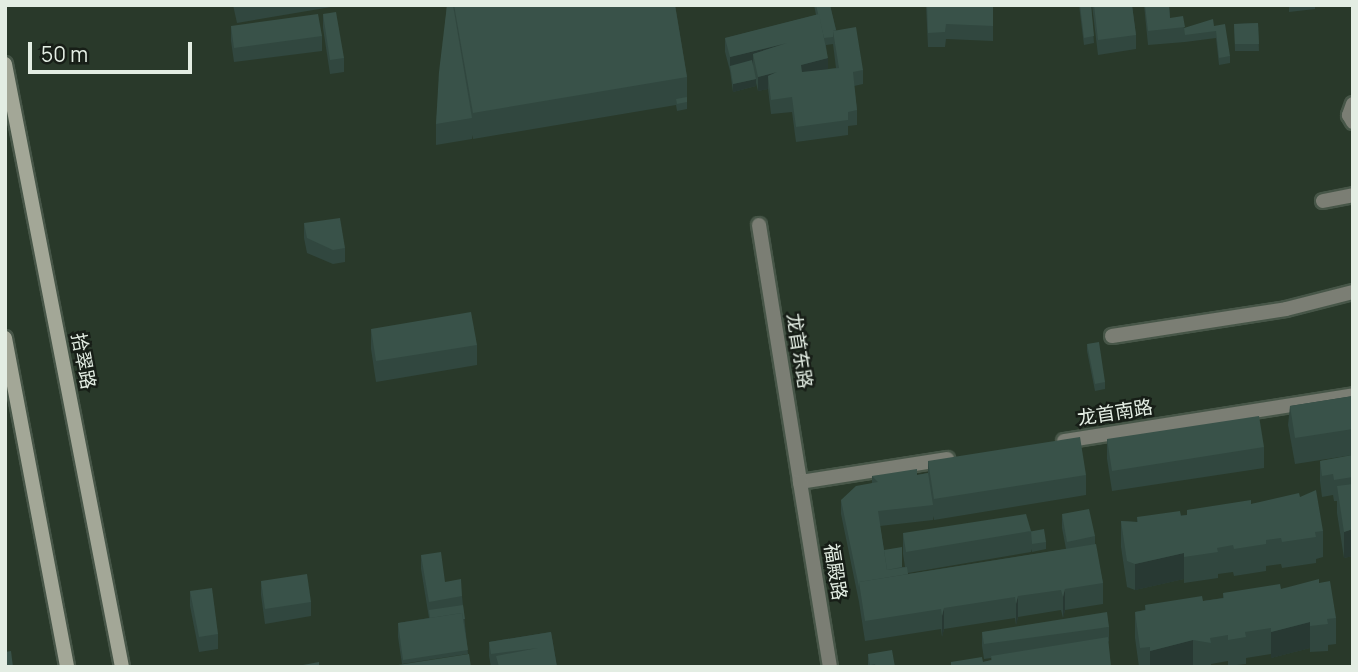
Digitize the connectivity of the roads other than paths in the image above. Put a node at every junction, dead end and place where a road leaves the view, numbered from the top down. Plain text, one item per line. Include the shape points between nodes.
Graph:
1 (5, 64) edge
2 (1353, 104) edge
3 (1353, 122) edge
4 (1353, 195) edge
5 (1323, 201) dead end
6 (759, 225) dead end
7 (1353, 292) edge
8 (1112, 337) dead end
9 (5, 338) edge
10 (1353, 395) edge
11 (1049, 443) edge
12 (966, 456) edge
13 (800, 482) junction
14 (67, 667) edge
15 (122, 667) edge
16 (830, 667) edge

1 - 15 main road, 拾翠路
2 - 3 street via 1349,115
4 - 5 street
6 - 13 street, 龙首东路
7 - 8 street via 1286,309
9 - 14 main road
10 - 11 street, 龙首南路
12 - 13 street
13 - 16 street, 福殿路

